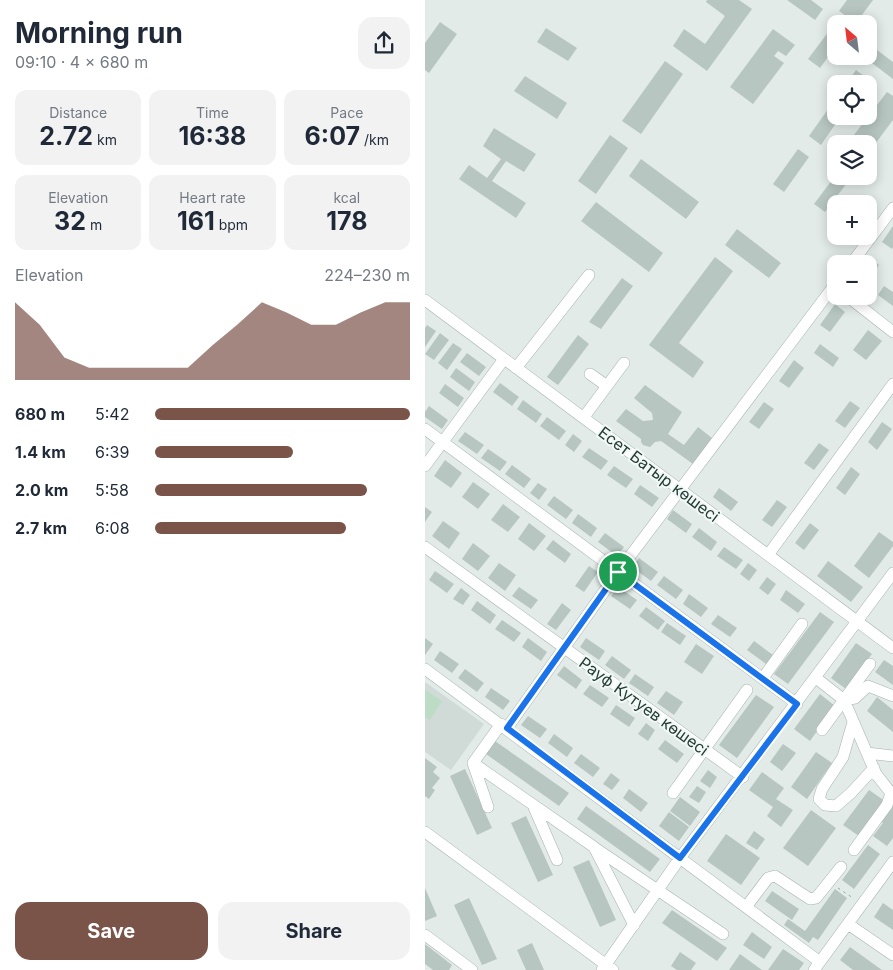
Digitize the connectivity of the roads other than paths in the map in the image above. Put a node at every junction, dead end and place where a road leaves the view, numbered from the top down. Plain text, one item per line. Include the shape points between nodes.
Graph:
1 (893, 208) edge
2 (858, 255) edge
3 (589, 275) dead end
4 (827, 298) edge
5 (425, 300) edge
6 (858, 305) edge
7 (893, 332) edge
8 (504, 359) junction
9 (624, 363) dead end
10 (516, 368) junction
11 (591, 374) dead end
12 (893, 384) edge
13 (607, 386) junction
14 (584, 417) junction
15 (425, 429) edge
16 (442, 442) junction
17 (425, 466) edge
18 (679, 489) junction
19 (425, 547) edge
20 (767, 555) junction
21 (618, 572) junction
22 (893, 573) edge
23 (857, 622) junction
24 (802, 624) dead end
25 (563, 648) junction
26 (893, 648) edge
27 (870, 664) dead end
28 (425, 669) edge
29 (763, 678) junction
30 (815, 678) junction
31 (747, 690) dead end
32 (893, 696) edge
33 (844, 700) junction
34 (797, 704) junction
35 (853, 722) junction
36 (504, 726) junction
37 (822, 730) dead end
38 (703, 748) junction
39 (867, 753) junction
40 (893, 756) edge
41 (473, 763) junction
42 (874, 768) junction
43 (743, 777) junction
44 (892, 791) edge
45 (673, 793) dead end
46 (533, 805) junction
47 (488, 807) dead end
48 (425, 832) edge
49 (594, 847) junction
50 (854, 850) dead end
51 (680, 858) junction
52 (557, 860) dead end
53 (893, 862) edge
54 (841, 867) dead end
55 (659, 891) junction
56 (746, 907) junction
57 (849, 924) junction
58 (634, 925) junction
59 (723, 934) dead end
60 (425, 935) edge
61 (893, 955) edge
62 (459, 966) edge
63 (817, 966) edge
64 (607, 968) edge
65 (472, 970) edge

1 - 2 street
3 - 10 street
4 - 18 street
5 - 8 street, Есет Батыр көшесі
6 - 7 street
8 - 10 street, Есет Батыр көшесі
8 - 16 street
9 - 13 street
10 - 14 street, Есет Батыр көшесі
11 - 13 street
12 - 20 street
13 - 14 street
14 - 18 street, Есет Батыр көшесі
15 - 16 street
16 - 17 street
16 - 21 street
18 - 20 street, Есет Батыр көшесі
18 - 21 street
19 - 25 street, Рауф Кутуев көшесі
20 - 23 street, Есет Батыр көшесі
21 - 25 street
21 - 29 street
22 - 23 street
23 - 26 street, Есет Батыр көшесі
23 - 30 street
24 - 29 street
25 - 36 street
25 - 38 street, Рауф Кутуев көшесі
27 - 33 street
28 - 36 street
29 - 34 street
30 - 33 street
30 - 34 street
31 - 38 street
32 - 33 street via 868,686 855,698
33 - 35 street
33 - 37 street
34 - 43 street
35 - 39 street
35 - 42 street via 843,757 819,799 825,805 836,806
36 - 41 street
36 - 51 street
38 - 43 street, Рауф Кутуев көшесі
38 - 45 street
39 - 40 street
39 - 42 street
41 - 46 street
41 - 47 street
42 - 44 street
43 - 51 street
44 - 50 street via 887,805
46 - 49 street
46 - 52 street
48 - 64 street
49 - 55 street
49 - 58 street
51 - 55 street
51 - 56 street
53 - 57 street
54 - 56 street via 816,898 809,899 771,876
55 - 58 street
55 - 59 street
56 - 63 street
57 - 61 street
57 - 63 street
58 - 64 street
60 - 62 street
62 - 65 street

